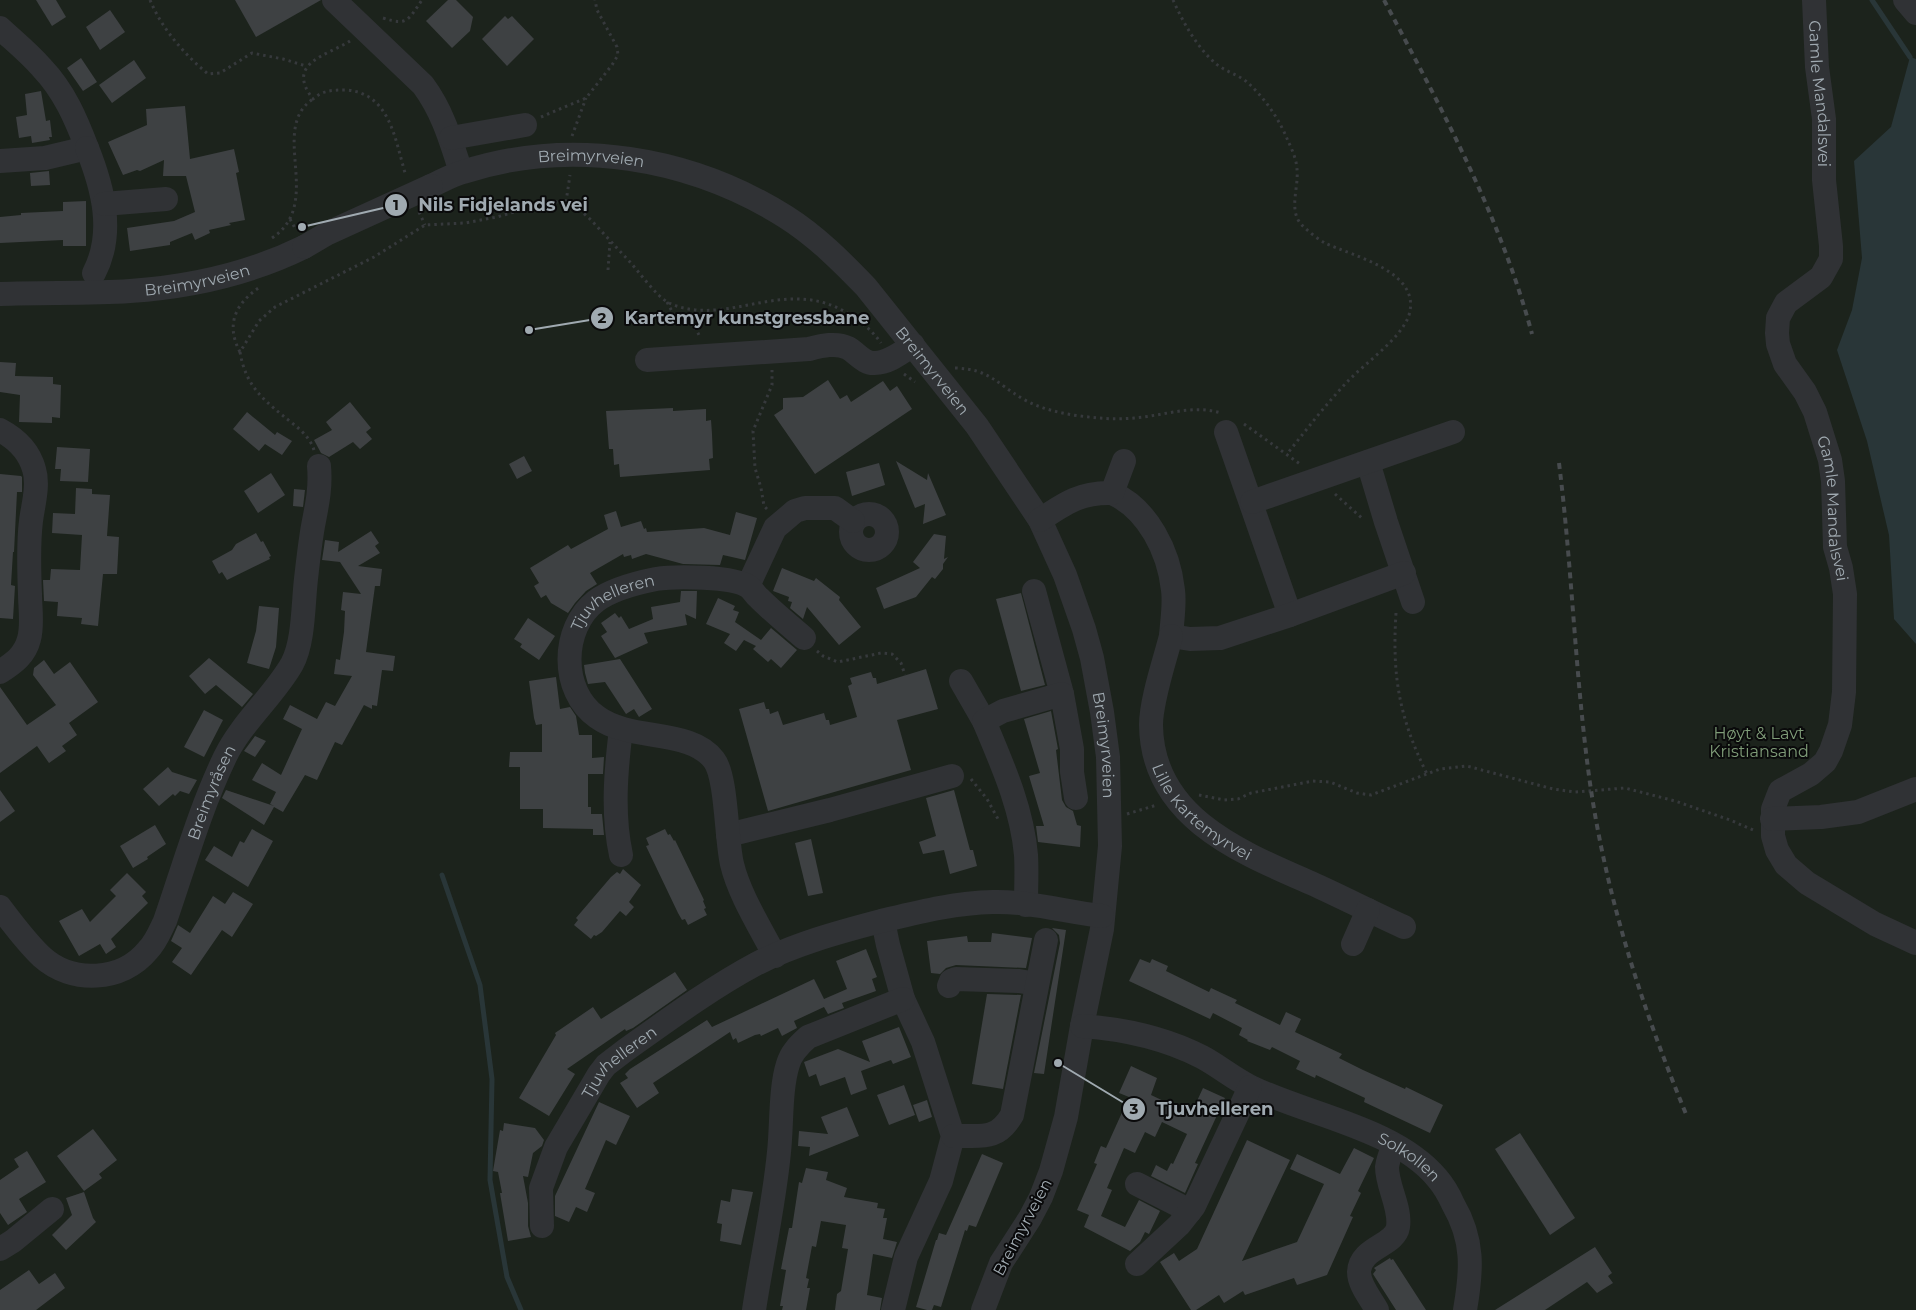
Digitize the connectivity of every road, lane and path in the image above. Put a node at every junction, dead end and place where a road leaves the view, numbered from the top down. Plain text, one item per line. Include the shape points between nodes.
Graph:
1 (150, 0) edge
2 (334, 0) edge
3 (422, 0) edge
4 (595, 0) edge
5 (1173, 0) edge
6 (1814, 0) edge
7 (1905, 0) edge
8 (1916, 13) edge
9 (357, 23) junction
10 (0, 28) edge
11 (306, 66) junction
12 (586, 98) junction
13 (313, 99) junction
14 (525, 125) joint
15 (451, 138) junction
16 (571, 144) dead end
17 (87, 148) junction
18 (0, 161) edge
19 (461, 172) junction
20 (570, 175) dead end
21 (408, 181) dead end
22 (166, 199) dead end
23 (566, 202) junction
24 (104, 204) junction
25 (416, 207) dead end
26 (425, 225) junction
27 (266, 241) dead end
28 (610, 241) junction
29 (608, 270) dead end
30 (94, 274) dead end
31 (0, 294) edge
32 (667, 301) junction
33 (700, 336) dead end
34 (913, 345) junction
35 (772, 352) junction
36 (891, 359) junction
37 (647, 360) dead end
38 (919, 386) dead end
39 (0, 430) edge
40 (1226, 432) dead end
41 (1454, 432) dead end
42 (1287, 454) dead end
43 (1124, 461) dead end
44 (1368, 462) junction
45 (319, 466) joint
46 (1112, 493) junction
47 (1252, 502) junction
48 (844, 515) dead end
49 (1040, 520) junction
50 (780, 522) junction
51 (1404, 573) junction
52 (748, 586) junction
53 (1034, 590) dead end
54 (1413, 602) dead end
55 (1290, 615) junction
56 (1171, 636) junction
57 (804, 638) joint
58 (0, 672) edge
59 (905, 675) dead end
60 (961, 681) dead end
61 (1062, 694) junction
62 (984, 721) junction
63 (621, 729) junction
64 (952, 776) joint
65 (1916, 788) edge
66 (1198, 795) dead end
67 (1076, 798) dead end
68 (1162, 803) dead end
69 (1110, 818) junction
70 (999, 821) dead end
71 (1772, 827) junction
72 (728, 834) junction
73 (621, 855) dead end
74 (1026, 905) junction
75 (0, 907) edge
76 (1368, 910) junction
77 (1102, 916) junction
78 (883, 921) junction
79 (1404, 928) dead end
80 (1046, 940) dead end
81 (1916, 943) edge
82 (1353, 944) dead end
83 (775, 956) junction
84 (1037, 984) junction
85 (949, 986) dead end
86 (903, 999) junction
87 (1082, 1026) junction
88 (1250, 1087) junction
89 (953, 1136) junction
90 (1394, 1145) junction
91 (1137, 1184) dead end
92 (52, 1209) dead end
93 (1190, 1211) junction
94 (542, 1226) dead end
95 (0, 1249) edge
96 (1137, 1264) dead end
97 (754, 1310) edge
98 (893, 1310) edge
99 (983, 1310) edge
100 (1377, 1310) edge
101 (1465, 1310) edge

1 - 11 path via 155,14 187,56 208,74 220,73 252,53
2 - 9 street
3 - 9 path via 402,22 359,11
4 - 12 path via 618,55
5 - 42 path via 1181,18 1215,63 1246,82 1269,106 1288,140 1297,169 1294,210 1302,226 1323,242 1395,274 1410,299 1409,314 1398,333 1332,398
6 - 71 street, Gamle Mandalsvei via 1817,67 1824,119 1824,180 1830,260 1821,278 1786,304 1778,318 1776,333 1785,364 1815,412 1830,460 1835,547 1845,594 1844,692 1840,725 1831,751 1825,762 1811,774 1780,791 1775,800
7 - 8 street
9 - 11 path via 350,41
9 - 15 street via 423,85 434,100
10 - 17 street via 42,68 60,91 79,124
11 - 13 path via 303,83
12 - 14 path
12 - 16 path via 572,131
13 - 21 path via 332,90 354,91 379,104 391,126
13 - 27 path via 304,105 294,129 296,194 290,219
14 - 15 street
15 - 19 street
17 - 18 street via 45,158
17 - 24 street
19 - 31 street, Breimyrveien, bridge via 328,233 278,260 254,268 193,283 121,292
19 - 34 street, Breimyrveien via 521,158 554,155 630,159 706,177 766,205 809,234 860,281
20 - 23 path
22 - 24 street
23 - 26 path via 549,202 465,223
23 - 28 path via 591,220
24 - 30 street via 105,240
25 - 26 path
26 - 45 path via 374,257 275,307 259,322 240,352 251,385 302,431 311,442
28 - 29 path
28 - 32 path
32 - 33 path via 675,317 688,321
32 - 36 path via 709,311 782,299 828,304 865,325
34 - 36 street
34 - 49 street, Breimyrveien via 977,426
35 - 36 street via 829,345 846,347 866,362
35 - 37 street
35 - 50 path via 772,385 753,431 754,468 764,506
36 - 38 path
39 - 58 street via 13,437 24,449 35,469 36,490 30,523 29,638 18,659
40 - 47 street
41 - 44 street
43 - 46 street
44 - 47 street
44 - 51 street
45 - 75 street, Breimyråsen via 321,484 295,656 284,676 226,754 165,920 148,951 114,973 86,976 68,972 43,957
46 - 49 street via 1079,497
46 - 56 street, Lille Kartemyrvei via 1141,514 1165,556 1174,593
47 - 55 street
48 - 50 street via 805,508
49 - 69 street, Breimyrveien via 1065,575 1092,658 1102,712
50 - 52 street via 769,538
51 - 54 street
51 - 55 street
52 - 57 street
52 - 63 street, Tjuvhelleren via 695,577 656,580 606,595 586,611 570,650 572,681 594,716
53 - 61 street
55 - 56 street via 1220,638
56 - 76 street, Lille Kartemyrvei via 1151,724 1155,757 1174,796 1202,825 1235,848
57 - 59 path via 823,656 838,662 881,653 892,654 901,663
60 - 62 street
61 - 62 street via 1003,711
61 - 67 street via 1072,749
62 - 74 street via 1022,826
63 - 72 street, Tjuvhelleren via 686,741 708,753 721,773
63 - 73 street via 616,810
64 - 70 path via 970,778 987,798
64 - 72 street
65 - 71 street via 1858,812
66 - 71 path via 1238,799 1251,793 1313,781 1330,782 1371,795 1440,769 1467,766 1575,792 1625,788 1730,820 1763,835
68 - 69 path
69 - 77 street, Breimyrveien
71 - 81 street via 1777,850 1786,865 1807,883 1875,924
72 - 83 street, Tjuvhelleren via 735,875
74 - 77 street, Tjuvhelleren
74 - 78 street, Tjuvhelleren via 993,902 943,907
76 - 79 street, Lille Kartemyrvei
76 - 82 street
77 - 87 street, Breimyrveien
78 - 83 street, Tjuvhelleren via 824,937
78 - 86 street
80 - 84 street
83 - 94 street, Tjuvhelleren via 756,964 707,995 606,1065 556,1148 540,1188
84 - 85 street via 956,979
84 - 89 street via 1012,1115 999,1132 987,1136
86 - 89 street via 923,1042
86 - 97 street via 808,1038 790,1058 785,1078 773,1198
87 - 88 street, Solkollen via 1120,1030 1169,1043 1201,1057
87 - 99 street, Breimyrveien via 1066,1117 1051,1170 1041,1198 1001,1262
88 - 90 street, Solkollen
88 - 93 street via 1203,1190
89 - 98 street via 941,1181 906,1257
90 - 100 street via 1387,1168 1398,1228 1393,1236 1366,1256 1359,1272
90 - 101 street, Solkollen via 1437,1178 1466,1230 1471,1264
91 - 93 street
92 - 95 street
93 - 96 street

